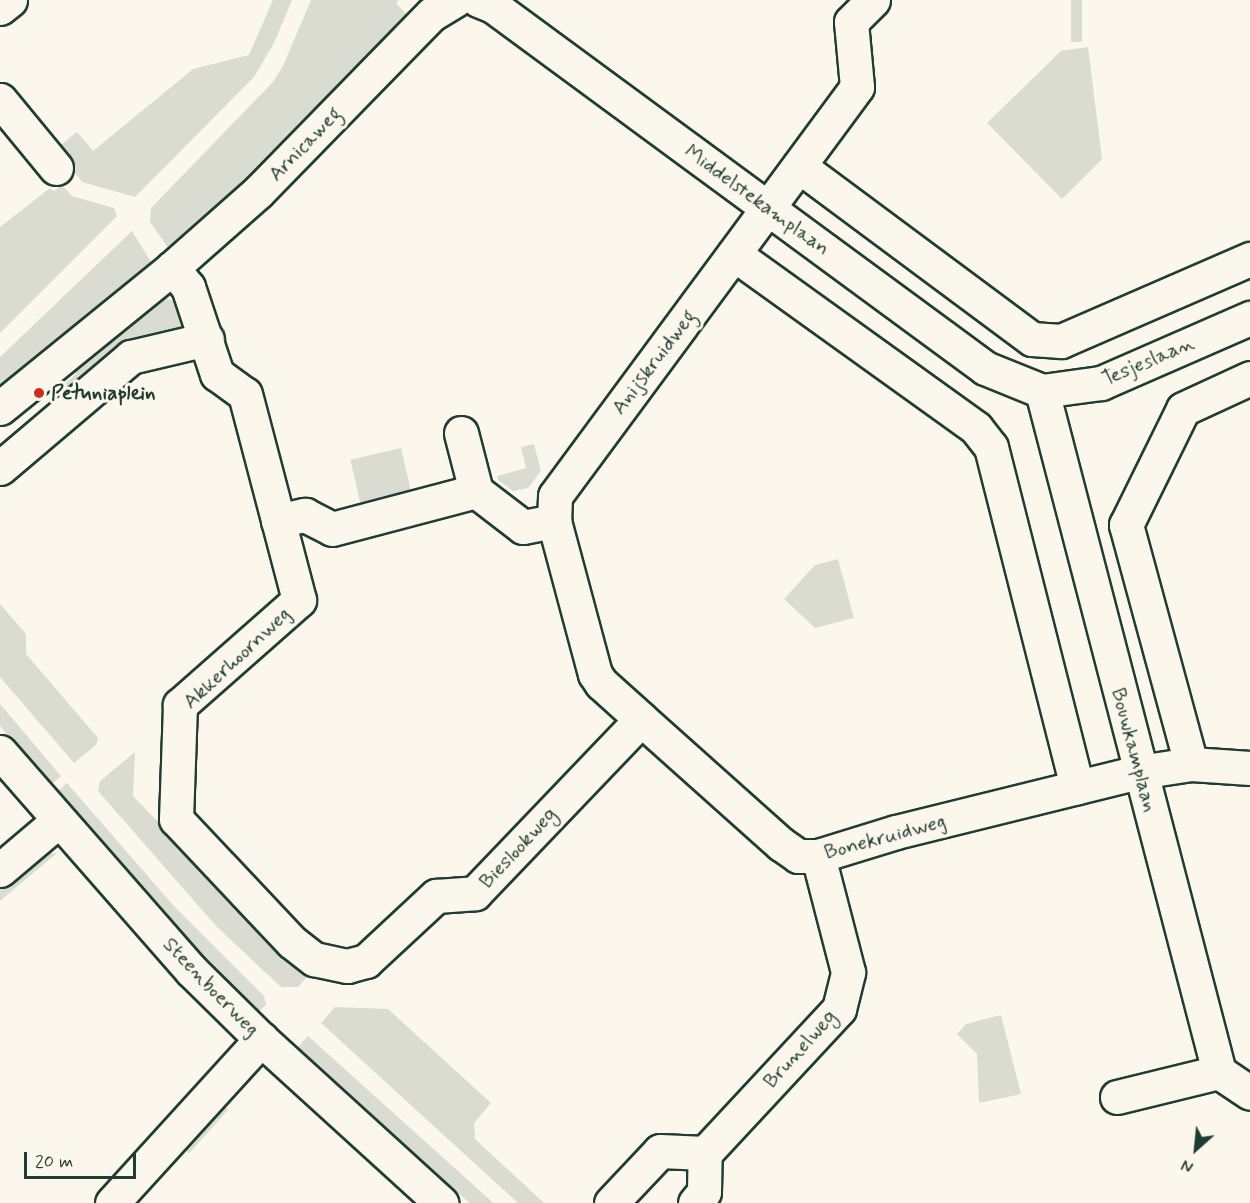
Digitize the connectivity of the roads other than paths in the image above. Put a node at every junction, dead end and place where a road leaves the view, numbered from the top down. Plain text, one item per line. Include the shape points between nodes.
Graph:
1 (10, 0) edge
2 (478, 0) edge
3 (873, 0) edge
4 (443, 7) edge
5 (0, 8) edge
6 (0, 100) edge
7 (799, 166) junction
8 (56, 168) dead end
9 (769, 209) junction
10 (734, 254) junction
11 (1250, 259) edge
12 (172, 268) junction
13 (1250, 318) edge
14 (207, 339) junction
15 (1250, 378) edge
16 (1042, 391) junction
17 (0, 408) edge
18 (461, 433) dead end
19 (0, 468) edge
20 (476, 491) junction
21 (278, 521) junction
22 (554, 521) junction
23 (641, 719) junction
24 (0, 752) edge
25 (1191, 764) junction
26 (1250, 768) edge
27 (1139, 772) junction
28 (1077, 787) junction
29 (58, 821) junction
30 (818, 856) junction
31 (0, 870) edge
32 (314, 959) joint
33 (261, 1039) junction
34 (1219, 1072) junction
35 (1250, 1093) edge
36 (1117, 1096) dead end
37 (705, 1153) junction
38 (112, 1203) edge
39 (441, 1203) edge
40 (611, 1203) edge
41 (695, 1203) edge

1 - 5 street
2 - 9 street, Middelstekamplaan via 493,6
3 - 7 street, Anijskruidweg via 851,22 857,87
4 - 12 street, Arnicaweg via 258,192
6 - 8 street
7 - 9 street, Anijskruidweg
7 - 11 street via 1032,339 1061,341
9 - 10 street, Anijskruidweg
9 - 16 street, Middelstekamplaan via 985,368
10 - 22 street, Anijskruidweg via 555,496
10 - 28 street via 976,428 991,447
12 - 14 street via 188,287
12 - 17 street, Arnicaweg
13 - 16 street, Tesjeslaan via 1101,383
14 - 19 street via 131,357
14 - 21 street via 217,374 245,394
15 - 25 street via 1183,409 1126,525
16 - 27 street, Bouwkamplaan
18 - 20 street
20 - 21 street via 332,529 305,514
20 - 22 street via 523,527
21 - 32 street, Akkerhoornweg via 298,600 180,705 176,819 292,942
22 - 23 street, Anijskruidweg via 595,674
23 - 30 street, Bonekruidweg via 780,844 798,856
23 - 32 street, Bieslookweg via 476,893 436,896 366,961 347,966
24 - 29 street, Steenboerweg
25 - 26 street, Bonekruidweg
25 - 27 street, Bonekruidweg
27 - 28 street, Bonekruidweg
27 - 34 street, Bouwkamplaan
28 - 30 street, Bonekruidweg via 896,832
29 - 31 street
29 - 33 street, Steenboerweg via 192,971
30 - 37 street, Brunelweg via 848,972 839,1009
33 - 38 street
33 - 39 street, Steenboerweg
34 - 35 street
34 - 36 street
37 - 40 street via 660,1151
37 - 41 street via 704,1192

